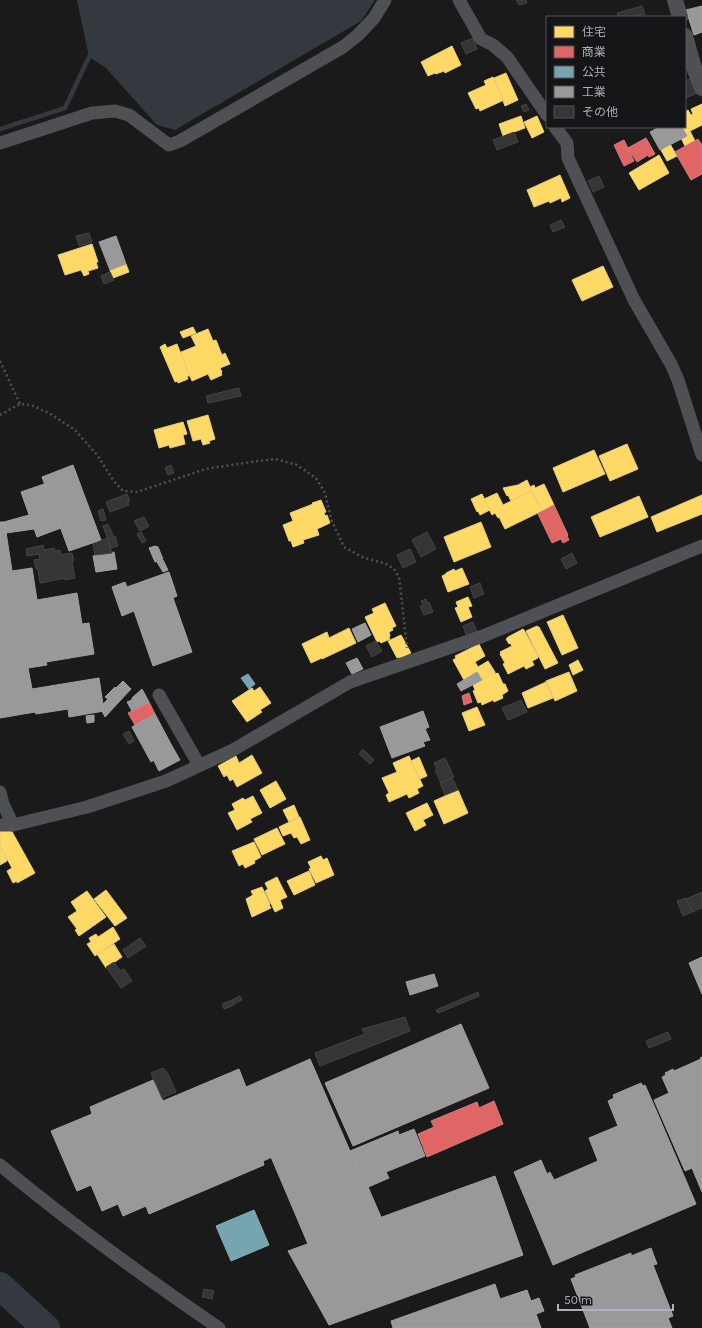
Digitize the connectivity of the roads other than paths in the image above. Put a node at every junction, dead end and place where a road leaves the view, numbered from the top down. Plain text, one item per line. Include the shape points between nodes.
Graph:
1 (385, 0) edge
2 (459, 0) edge
3 (675, 0) edge
4 (680, 16) edge
5 (686, 40) edge
6 (702, 88) edge
7 (546, 114) edge
8 (556, 128) edge
9 (0, 143) edge
10 (702, 455) edge
11 (702, 546) edge
12 (159, 695) dead end
13 (199, 765) junction
14 (0, 792) edge
15 (6, 825) edge
16 (0, 1165) edge
17 (219, 1328) edge

1 - 9 street via 374,18 343,47 180,141 169,144 129,115 115,111 92,114
2 - 7 street via 481,39 507,57
3 - 4 street
5 - 6 street
8 - 10 street via 567,143 568,158 634,300 671,364
11 - 13 street via 483,636 350,682 231,751
12 - 13 street
13 - 15 street via 166,781 87,807
14 - 15 street
16 - 17 street via 113,1253

